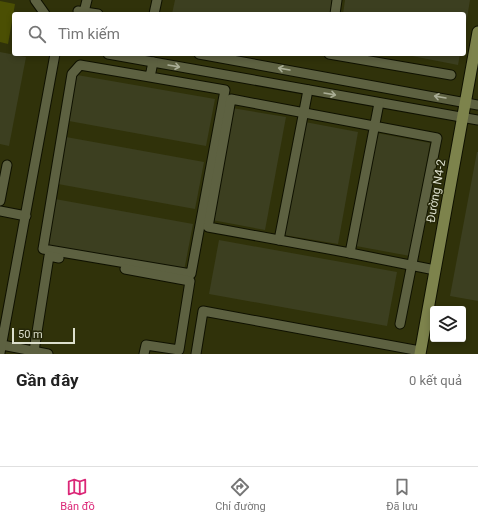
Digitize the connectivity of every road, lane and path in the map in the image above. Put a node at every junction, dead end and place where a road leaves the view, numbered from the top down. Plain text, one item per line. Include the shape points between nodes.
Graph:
1 (35, 0) edge
2 (86, 0) edge
3 (157, 0) edge
4 (337, 0) edge
5 (44, 12) edge
6 (87, 12) edge
7 (154, 12) edge
8 (334, 12) edge
9 (478, 32) edge
10 (55, 56) edge
11 (119, 56) edge
12 (220, 56) edge
13 (342, 56) edge
14 (242, 58) edge
15 (153, 62) junction
16 (451, 75) dead end
17 (150, 77) junction
18 (308, 90) junction
19 (465, 102) junction
20 (379, 103) junction
21 (478, 104) edge
22 (304, 112) junction
23 (462, 118) junction
24 (478, 120) edge
25 (375, 125) junction
26 (7, 165) dead end
27 (0, 202) edge
28 (0, 211) edge
29 (26, 216) junction
30 (279, 240) junction
31 (350, 253) junction
32 (412, 265) junction
33 (435, 270) junction
34 (400, 324) dead end
35 (1, 349) edge
36 (34, 351) junction
37 (399, 351) edge
38 (420, 352) edge
39 (48, 354) edge
40 (144, 354) edge
41 (196, 354) edge

1 - 5 street
2 - 6 street via 81,11
3 - 7 street
4 - 8 street
9 - 19 main road, Đường N4-2
10 - 29 street
11 - 15 street
12 - 14 street
13 - 16 street
19 -> 14 street
15 - 17 street
15 -> 18 street
17 - 17 street via 80,65 72,74 43,249 191,274 225,90
18 -> 20 street
18 - 22 street
19 - 21 street
19 - 23 main road, Đường N4-2
20 - 23 street
20 - 25 street
22 - 25 street
22 - 30 street
22 - 30 street via 231,99 208,227
23 - 24 street
23 - 33 main road, Đường N4-2
25 - 31 street
25 - 32 street via 437,138
26 - 27 street
28 - 29 street
29 - 35 street
30 - 31 street
31 - 32 street
32 - 33 street
32 - 34 street
33 - 38 main road, Đường N4-2
35 - 36 street
36 - 39 street
36 - 40 street via 49,256 190,281 179,350 146,345
37 - 38 street
37 - 41 street via 204,311

